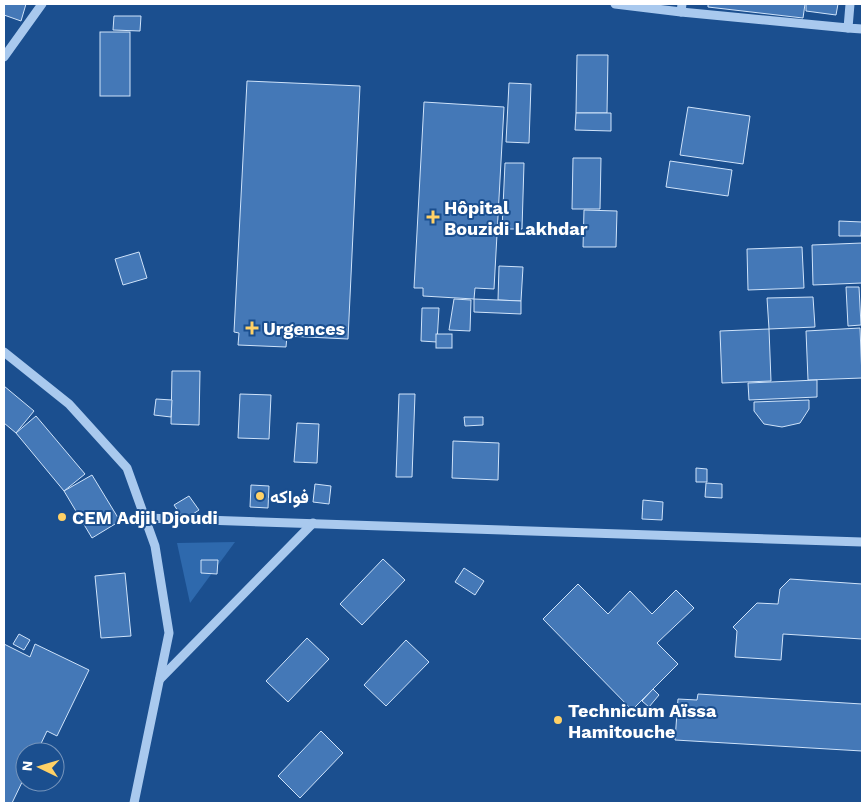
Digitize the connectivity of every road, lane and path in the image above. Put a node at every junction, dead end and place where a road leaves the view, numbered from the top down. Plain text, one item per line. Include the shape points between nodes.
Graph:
1 (42, 4) edge
2 (615, 4) edge
3 (850, 4) edge
4 (682, 8) edge
5 (848, 28) junction
6 (862, 29) edge
7 (4, 58) edge
8 (4, 352) edge
9 (145, 518) junction
10 (313, 523) junction
11 (862, 542) edge
12 (159, 680) junction
13 (134, 803) edge

1 - 7 street
2 - 4 street
3 - 5 street
4 - 5 street
5 - 6 street
8 - 9 street via 69,404 127,468
9 - 10 street
9 - 12 street via 155,546 169,633
10 - 11 street
10 - 12 street
12 - 13 street

